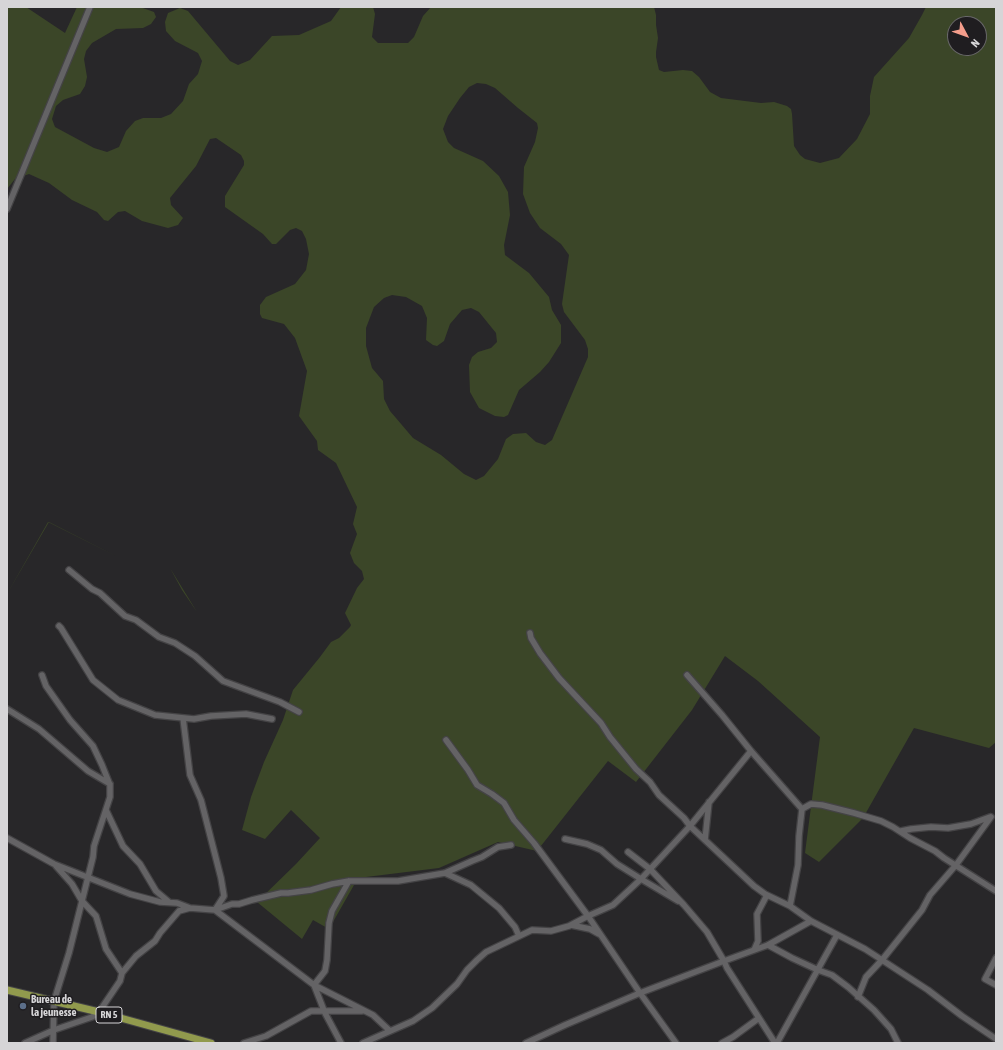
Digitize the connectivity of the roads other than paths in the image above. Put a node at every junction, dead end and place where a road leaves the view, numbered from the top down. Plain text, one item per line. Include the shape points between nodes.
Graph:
1 (90, 7) edge
2 (7, 209) edge
3 (69, 570) dead end
4 (59, 626) dead end
5 (530, 633) dead end
6 (42, 675) dead end
7 (687, 675) dead end
8 (7, 709) edge
9 (299, 712) dead end
10 (183, 718) junction
11 (272, 719) dead end
12 (446, 740) dead end
13 (751, 751) junction
14 (110, 785) junction
15 (709, 801) junction
16 (802, 808) junction
17 (106, 810) junction
18 (690, 826) junction
19 (901, 831) junction
20 (7, 838) edge
21 (565, 839) dead end
22 (705, 840) junction
23 (511, 845) dead end
24 (628, 852) dead end
25 (54, 864) junction
26 (956, 865) junction
27 (650, 868) junction
28 (445, 873) junction
29 (87, 878) junction
30 (640, 879) junction
31 (349, 881) junction
32 (996, 890) edge
33 (767, 895) junction
34 (82, 901) junction
35 (170, 903) junction
36 (684, 905) junction
37 (790, 906) junction
38 (190, 908) junction
39 (215, 910) junction
40 (588, 916) junction
41 (811, 921) junction
42 (571, 925) junction
43 (601, 935) junction
44 (837, 935) junction
45 (519, 936) junction
46 (768, 945) junction
47 (754, 950) junction
48 (996, 958) edge
49 (882, 960) junction
50 (724, 961) junction
51 (818, 970) junction
52 (122, 973) junction
53 (314, 985) junction
54 (996, 985) edge
55 (7, 990) edge
56 (640, 993) junction
57 (858, 996) junction
58 (54, 1001) junction
59 (324, 1010) junction
60 (364, 1011) junction
61 (99, 1012) junction
62 (759, 1018) junction
63 (54, 1030) junction
64 (390, 1031) junction
65 (995, 1039) edge
66 (25, 1043) edge
67 (53, 1043) edge
68 (211, 1043) edge
69 (244, 1043) edge
70 (340, 1043) edge
71 (364, 1043) edge
72 (526, 1043) edge
73 (676, 1043) edge
74 (722, 1043) edge
75 (776, 1043) edge
76 (898, 1043) edge

1 - 2 street
3 - 9 street via 125,616 195,656 222,681 280,702
4 - 10 street via 92,680 118,700 155,714
5 - 18 street via 540,653 559,678 601,724 659,795
6 - 14 street via 46,686 66,715 93,746
7 - 13 street
8 - 14 street via 39,729 88,771
10 - 11 street via 246,714
10 - 39 street via 190,775 201,800 221,878 224,896
12 - 40 street via 477,784 504,803 514,820
13 - 15 street
13 - 16 street
14 - 17 street
15 - 18 street
15 - 22 street
16 - 19 street via 811,804 822,805 881,821
16 - 37 street via 798,865
17 - 29 street
17 - 35 street via 123,846 140,864 156,891
18 - 22 street
18 - 27 street
19 - 26 street
19 - 26 street via 931,827 948,828 991,817
20 - 25 street
21 - 30 street via 601,850
22 - 33 street
23 - 28 street via 498,848
24 - 27 street
25 - 29 street
25 - 34 street via 72,884
26 - 32 street
26 - 49 street via 930,895 922,910
27 - 30 street
27 - 36 street
28 - 31 street via 398,881
28 - 45 street via 471,885 499,908
29 - 34 street
29 - 35 street via 130,894
30 - 36 street
30 - 40 street via 613,905
31 - 39 street via 311,890 281,893
31 - 53 street via 332,911 325,971
33 - 37 street
33 - 47 street via 757,914 758,941
34 - 52 street via 96,916 106,948
34 - 58 street
35 - 38 street
36 - 50 street via 707,932
37 - 41 street
38 - 39 street
38 - 52 street via 179,911 155,941 136,956
39 - 53 street
40 - 42 street
40 - 43 street
41 - 44 street
41 - 46 street
42 - 43 street
42 - 45 street via 551,931 532,930
43 - 56 street
44 - 49 street
44 - 51 street
45 - 64 street via 486,952 432,1008 413,1021
46 - 47 street
46 - 51 street
47 - 50 street
48 - 54 street via 985,979
49 - 57 street via 866,977
49 - 65 street
50 - 56 street
50 - 62 street
51 - 57 street via 832,975
51 - 75 street
52 - 61 street via 120,981
53 - 59 street
53 - 60 street
55 - 58 main road, RN 5
56 - 72 street
56 - 73 street
57 - 76 street via 892,1029
58 - 61 main road, RN 5
58 - 63 street
59 - 60 street
59 - 69 street via 311,1011 266,1036
59 - 70 street
60 - 64 street via 373,1015
61 - 63 street via 92,1017
61 - 68 main road, RN 5
62 - 74 street
62 - 75 street
63 - 66 street
63 - 67 street
64 - 71 street

